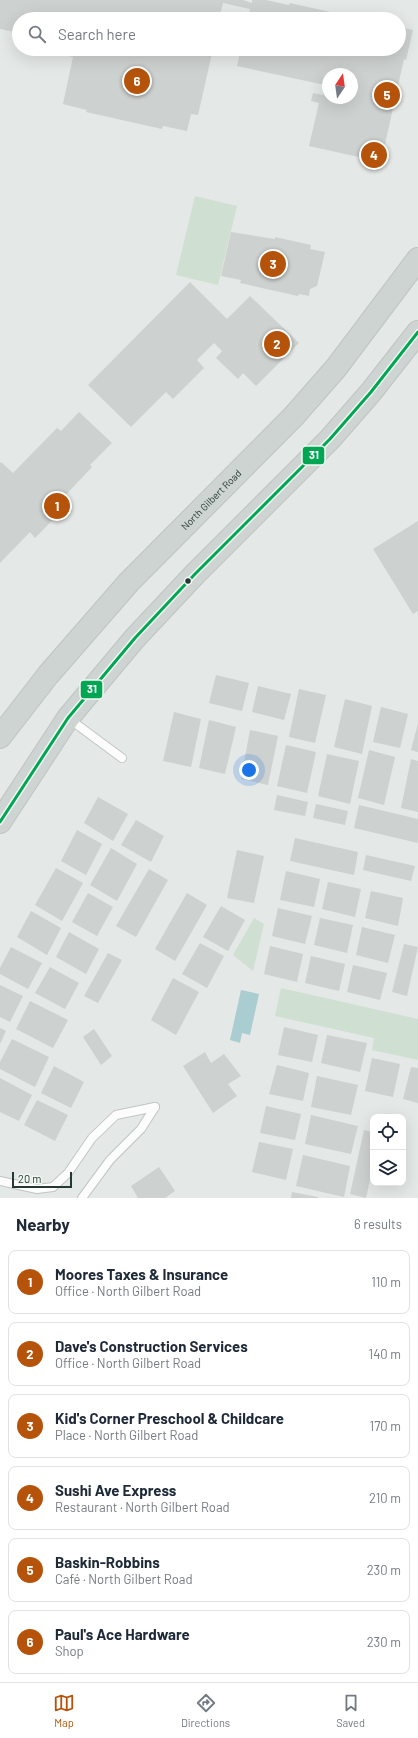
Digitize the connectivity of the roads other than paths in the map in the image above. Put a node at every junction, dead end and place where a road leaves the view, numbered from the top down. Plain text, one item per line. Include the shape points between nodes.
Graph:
1 (418, 259) edge
2 (418, 332) edge
3 (68, 718) junction
4 (0, 738) edge
5 (122, 758) dead end
6 (0, 822) edge
7 (0, 1181) edge
8 (82, 1198) edge

1 - 4 main road, North Gilbert Road via 336,368 129,582 48,675
2 - 3 main road via 330,439 135,638
3 - 5 lane
3 - 6 main road
7 - 8 lane via 38,1189 52,1187 68,1173 92,1138 116,1115 155,1107 141,1129 110,1160

